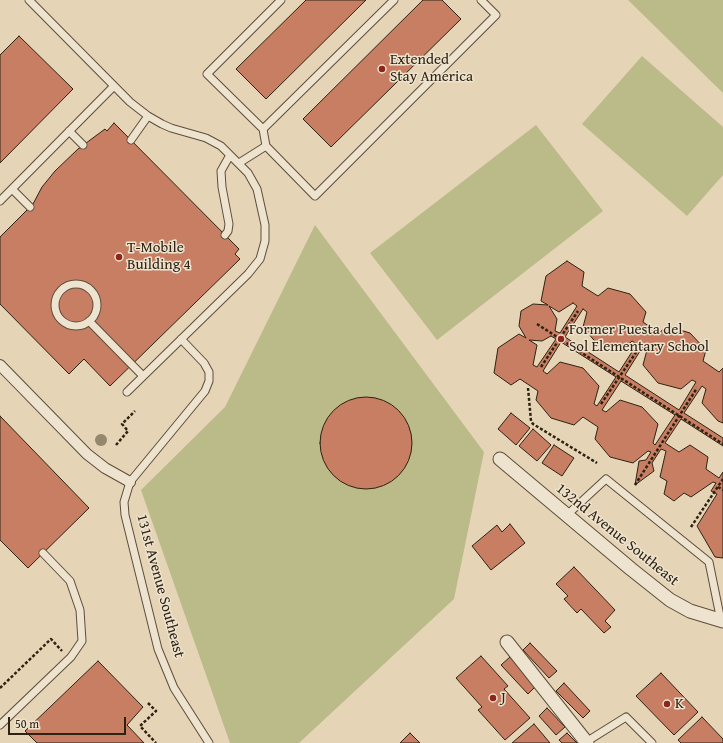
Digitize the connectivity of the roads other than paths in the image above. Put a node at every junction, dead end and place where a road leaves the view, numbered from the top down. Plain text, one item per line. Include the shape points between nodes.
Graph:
1 (28, 0) edge
2 (281, 0) edge
3 (394, 0) edge
4 (481, 0) edge
5 (114, 86) junction
6 (148, 116) junction
7 (262, 129) junction
8 (69, 132) junction
9 (131, 140) dead end
10 (83, 145) dead end
11 (266, 146) junction
12 (230, 155) junction
13 (239, 163) junction
14 (12, 189) junction
15 (0, 201) edge
16 (30, 207) dead end
17 (225, 235) dead end
18 (89, 321) junction
19 (180, 339) junction
20 (0, 364) edge
21 (143, 376) junction
22 (127, 392) dead end
23 (500, 458) dead end
24 (130, 482) junction
25 (567, 515) junction
26 (42, 553) dead end
27 (722, 621) edge
28 (507, 642) dead end
29 (0, 725) edge
30 (587, 742) edge
31 (209, 743) edge
32 (652, 743) edge

1 - 5 lane
2 - 7 lane via 207,74
3 - 7 lane
4 - 11 lane via 496,15 315,196
5 - 6 lane
5 - 8 lane
6 - 9 lane
6 - 12 lane via 171,128 206,138 221,146
7 - 11 lane
8 - 10 lane
8 - 14 lane
11 - 13 lane
12 - 13 lane
12 - 17 lane via 221,171 229,224
13 - 19 lane via 257,189 265,225 265,241 260,259 248,274
14 - 15 lane
14 - 16 lane
18 - 18 lane via 97,307 92,292 86,286 78,284 62,288 55,303 60,318 74,326
18 - 21 lane
19 - 21 lane
19 - 24 lane via 204,363 209,381 205,391
20 - 24 street via 87,454
21 - 22 lane
23 - 25 street, 132nd Avenue Southeast
24 - 31 lane, 131st Avenue Southeast via 124,502 125,515 158,649 174,688
25 - 27 street, 132nd Avenue Southeast via 670,600 690,611
25 - 27 lane via 606,479 709,562
26 - 29 lane via 70,581 80,610 82,641 71,657
28 - 30 street
30 - 32 lane via 626,717

